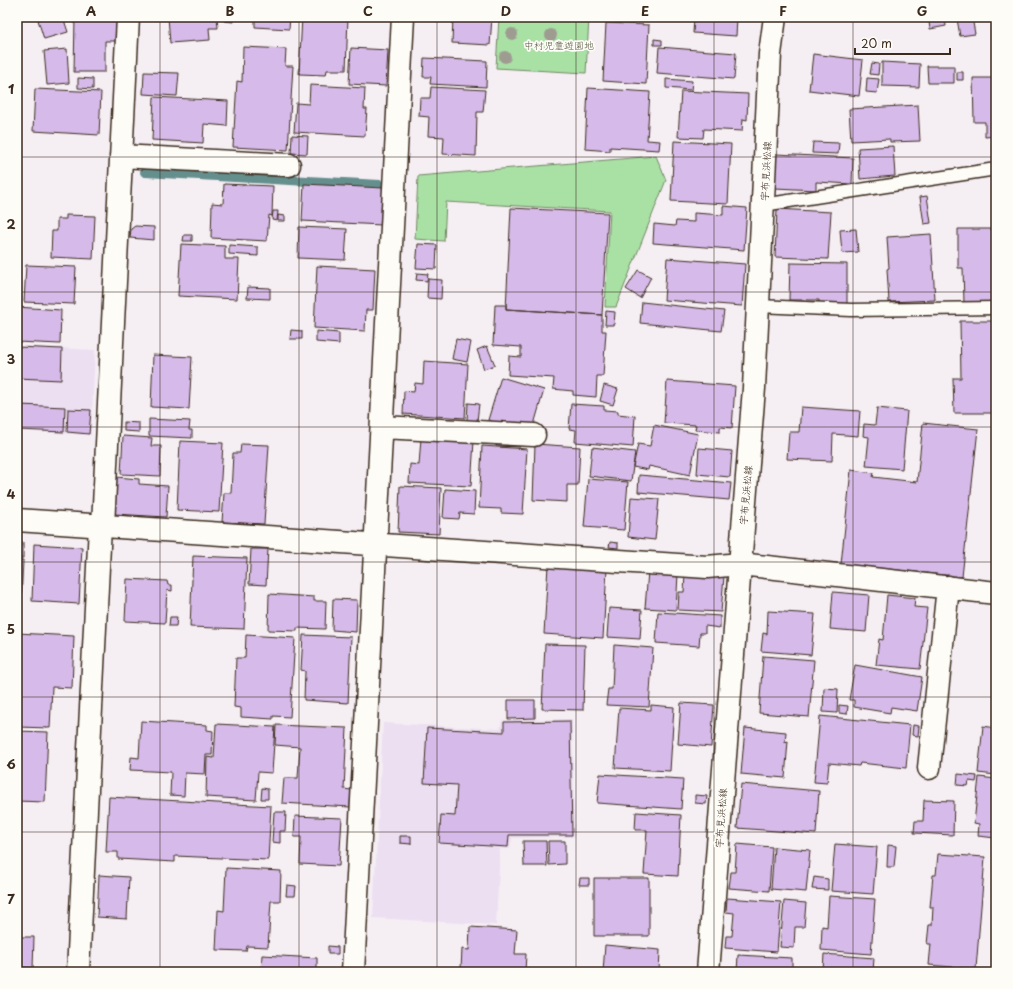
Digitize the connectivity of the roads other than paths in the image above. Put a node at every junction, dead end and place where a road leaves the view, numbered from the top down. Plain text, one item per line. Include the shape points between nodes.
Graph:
1 (128, 17) edge
2 (403, 17) edge
3 (775, 17) edge
4 (122, 156) junction
5 (289, 165) dead end
6 (996, 169) edge
7 (763, 205) junction
8 (758, 306) junction
9 (996, 308) edge
10 (382, 427) junction
11 (534, 436) dead end
12 (17, 520) edge
13 (102, 526) junction
14 (376, 544) junction
15 (740, 564) junction
16 (948, 587) junction
17 (996, 593) edge
18 (929, 768) dead end
19 (78, 972) edge
20 (353, 972) edge
21 (708, 972) edge

1 - 4 street
2 - 10 street
3 - 7 street, 宇布見浜松線 via 770,54
4 - 5 street
4 - 13 street
6 - 7 lane
7 - 8 street, 宇布見浜松線
8 - 9 lane via 851,310
8 - 15 street, 宇布見浜松線
10 - 11 street
10 - 14 street
12 - 13 street
13 - 14 street
13 - 19 street
14 - 15 street via 707,567
14 - 20 street
15 - 16 street
15 - 21 street, 宇布見浜松線
16 - 17 street
16 - 18 street

